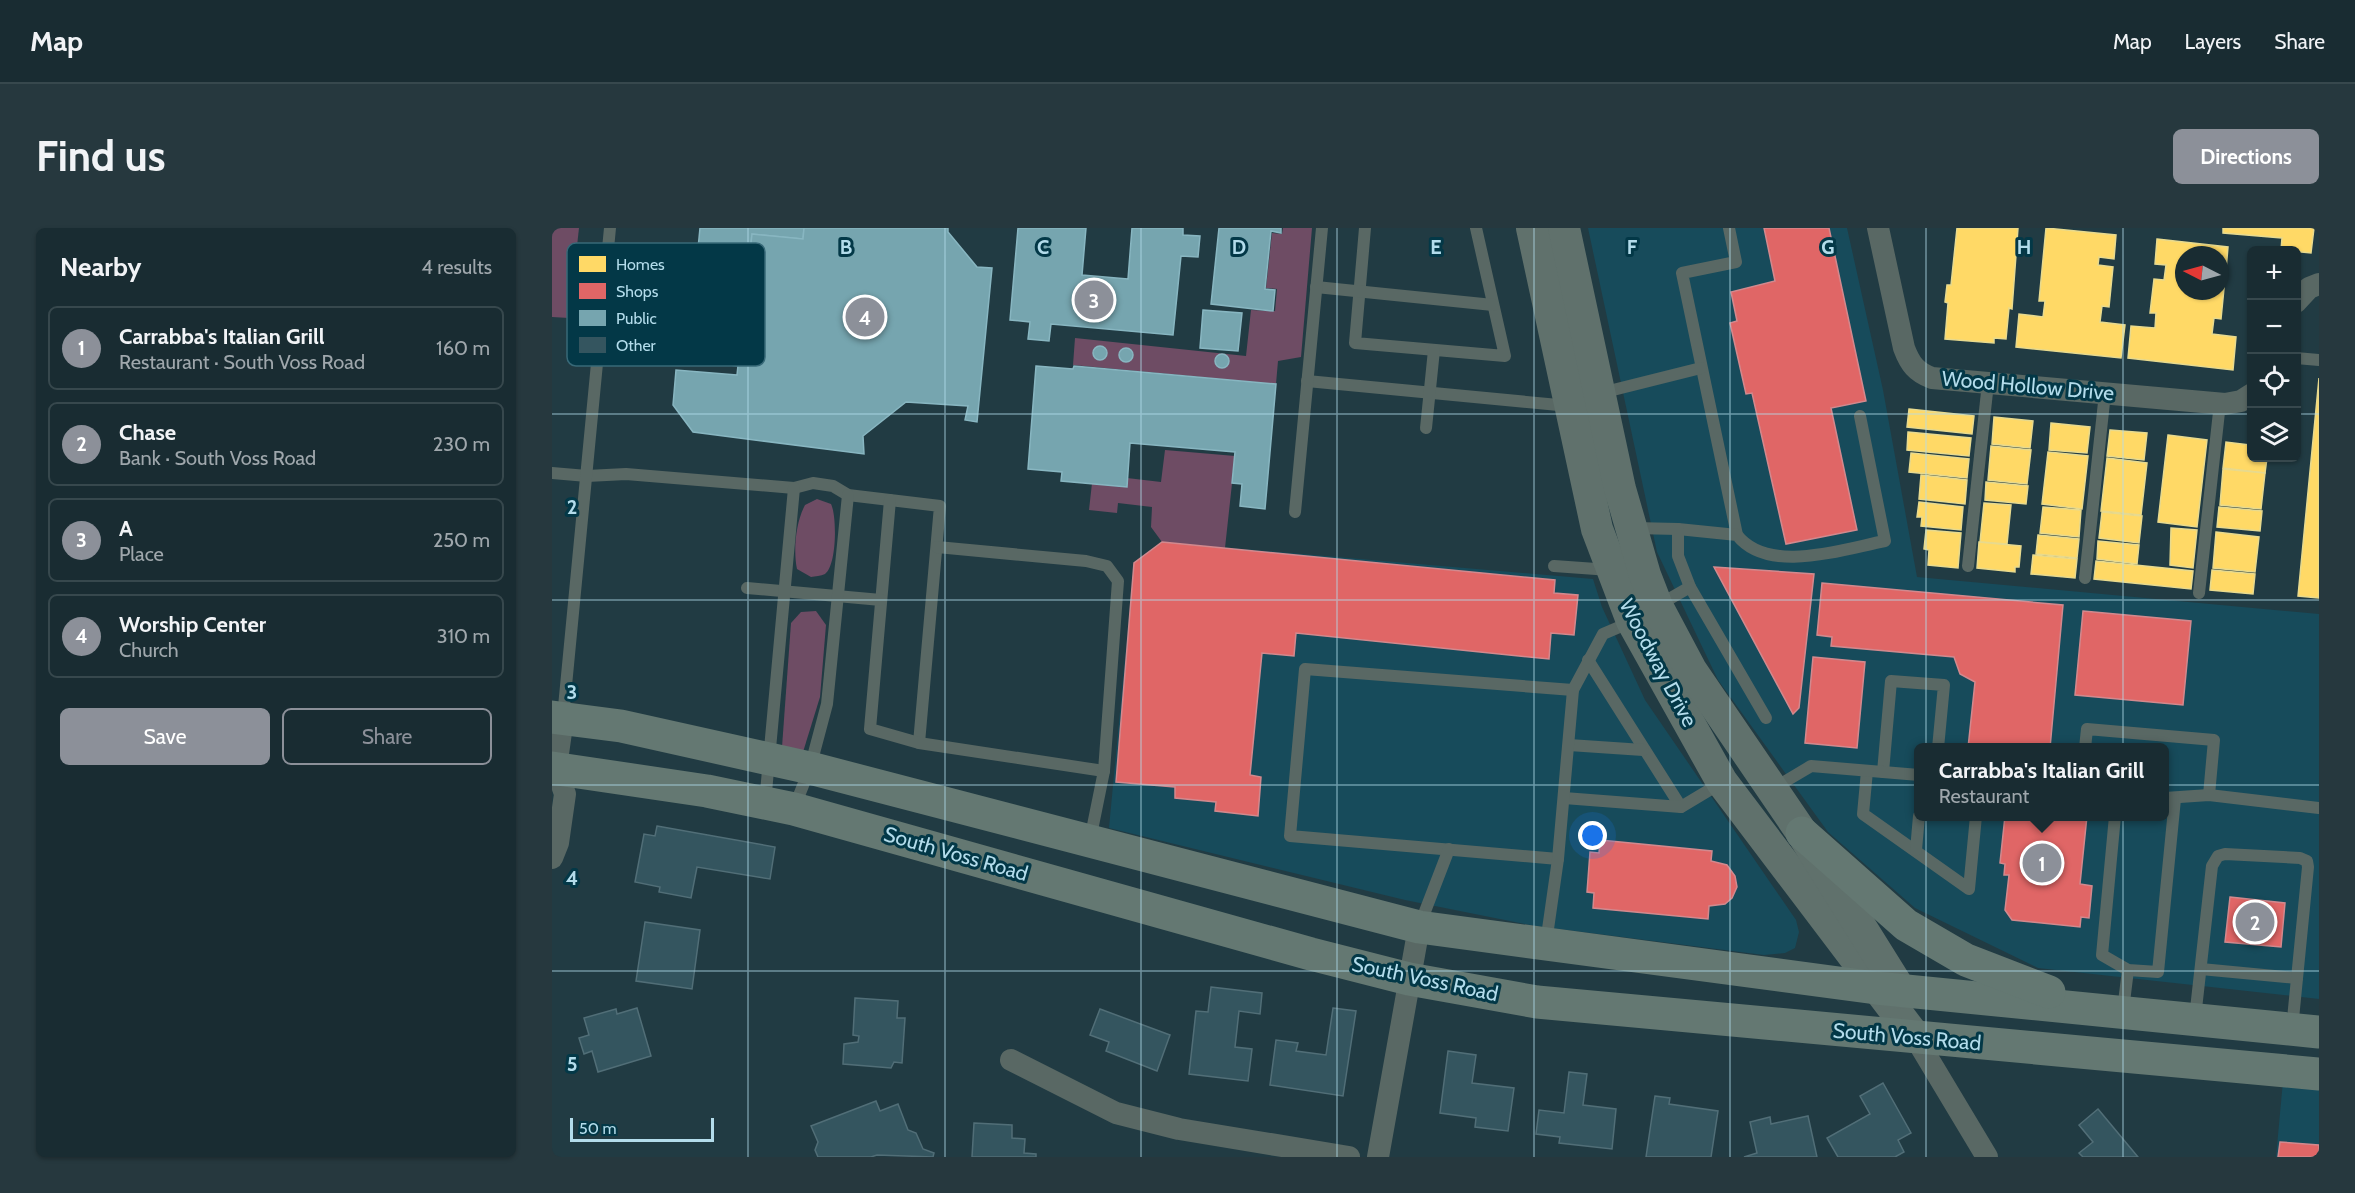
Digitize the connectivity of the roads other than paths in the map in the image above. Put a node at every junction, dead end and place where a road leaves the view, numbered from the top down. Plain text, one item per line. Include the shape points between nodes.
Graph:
1 (610, 228) edge
2 (1322, 228) edge
3 (1365, 228) edge
4 (1476, 228) edge
5 (1532, 228) edge
6 (1564, 228) edge
7 (1729, 228) edge
8 (1878, 228) edge
9 (609, 243) edge
10 (2319, 284) edge
11 (1316, 287) junction
12 (1360, 292) junction
13 (2298, 300) edge
14 (1493, 305) junction
15 (1434, 350) junction
16 (2301, 358) edge
17 (2319, 360) edge
18 (597, 366) edge
19 (1701, 368) junction
20 (1307, 381) junction
21 (1988, 383) junction
22 (1430, 393) junction
23 (2105, 393) junction
24 (1599, 394) junction
25 (2247, 397) edge
26 (2220, 403) junction
27 (1570, 406) junction
28 (1860, 416) dead end
29 (1426, 428) dead end
30 (552, 473) edge
31 (587, 476) junction
32 (794, 488) junction
33 (849, 495) junction
34 (890, 500) junction
35 (1295, 512) dead end
36 (1631, 528) junction
37 (1678, 529) junction
38 (1737, 535) junction
39 (936, 547) junction
40 (1554, 566) dead end
41 (1968, 566) dead end
42 (1613, 570) junction
43 (2085, 578) dead end
44 (1690, 587) junction
45 (747, 588) dead end
46 (785, 592) junction
47 (2199, 593) dead end
48 (837, 596) junction
49 (881, 600) junction
50 (1645, 614) junction
51 (1588, 660) junction
52 (1573, 690) junction
53 (558, 717) edge
54 (1766, 718) dead end
55 (919, 743) junction
56 (1938, 743) edge
57 (2085, 743) edge
58 (1569, 745) junction
59 (1643, 750) junction
60 (771, 760) junction
61 (810, 768) junction
62 (553, 770) edge
63 (1104, 771) junction
64 (1867, 771) junction
65 (1883, 772) junction
66 (1914, 775) edge
67 (1722, 782) junction
68 (1771, 790) junction
69 (2209, 795) junction
70 (1564, 798) junction
71 (2170, 799) edge
72 (780, 806) junction
73 (1681, 807) junction
74 (2319, 808) edge
75 (1919, 821) edge
76 (1976, 821) edge
77 (2115, 821) edge
78 (2168, 821) edge
79 (1802, 833) junction
80 (1090, 840) junction
81 (1449, 849) junction
82 (1916, 850) junction
83 (552, 858) edge
84 (1558, 859) junction
85 (1077, 889) junction
86 (1419, 927) junction
87 (1546, 944) junction
88 (2128, 969) junction
89 (2201, 969) junction
90 (2297, 978) junction
91 (1408, 979) junction
92 (1889, 989) junction
93 (2123, 1012) junction
94 (2195, 1019) junction
95 (2306, 1031) edge
96 (1915, 1037) junction
97 (1011, 1060) dead end
98 (2304, 1073) edge
99 (1350, 1157) edge
100 (1378, 1157) edge
101 (1987, 1157) edge

1 - 9 lane
2 - 11 lane
3 - 12 lane
4 - 14 lane
5 - 27 main road, Woodway Drive
6 - 24 main road, Woodway Drive
7 - 19 lane via 1736,262 1682,273
8 - 21 street, Wood Hollow Drive via 1910,364 1932,378
10 - 13 street via 2308,288
11 - 12 lane
11 - 20 lane
12 - 14 lane
12 - 15 lane via 1355,343
14 - 15 lane via 1505,356
15 - 22 lane
16 - 17 lane
18 - 31 lane
19 - 24 lane
19 - 38 lane
20 - 22 lane
20 - 35 lane
21 - 23 street, Wood Hollow Drive
21 - 41 lane
22 - 27 lane
22 - 29 lane
23 - 26 street, Wood Hollow Drive
23 - 43 lane
24 - 27 main road
24 - 36 main road, Woodway Drive
25 - 26 street, Wood Hollow Drive
26 - 47 lane
27 - 42 main road, Woodway Drive via 1597,529
28 - 38 lane via 1885,541 1789,559 1746,546
30 - 31 lane
31 - 32 lane via 626,474
31 - 53 lane
32 - 33 lane via 813,483 833,486
32 - 46 lane
33 - 34 lane
33 - 48 lane
34 - 39 lane via 940,506
34 - 49 lane
36 - 37 lane
36 - 50 main road, Woodway Drive
37 - 38 lane
37 - 44 lane via 1678,556
39 - 55 lane
39 - 63 lane via 1107,566 1118,581
40 - 42 lane
42 - 50 main road, Woodway Drive
44 - 50 lane
44 - 54 lane
45 - 46 lane
46 - 48 lane
46 - 60 lane via 772,708
48 - 49 lane
48 - 61 lane via 827,704
49 - 55 lane via 870,729
50 - 51 lane via 1603,634
50 - 67 main road, Woodway Drive
50 - 68 main road, Woodway Drive via 1691,670
51 - 52 lane
51 - 59 lane
52 - 58 lane
52 - 81 lane via 1305,669 1290,836
53 - 60 main road via 630,728
53 - 62 street
55 - 63 lane
56 - 65 lane via 1944,685 1891,681
57 - 69 lane via 2087,729 2214,740
58 - 59 lane
58 - 70 lane
59 - 73 lane
60 - 61 main road
60 - 72 lane
61 - 72 lane
61 - 80 main road
62 - 72 main road, South Voss Road
62 - 83 street via 565,794
63 - 80 lane
64 - 65 lane
64 - 68 lane via 1811,766
64 - 82 lane via 1863,814
65 - 66 lane
67 - 73 lane
67 - 92 main road, Woodway Drive
68 - 79 main road, Woodway Drive
69 - 71 lane
69 - 74 lane
70 - 73 lane
70 - 84 lane
72 - 85 main road, South Voss Road
75 - 82 lane
76 - 82 lane via 1969,889
77 - 88 lane via 2102,955
78 - 88 lane via 2158,972
79 - 92 main road, Woodway Drive
79 - 93 main road via 1906,925 1966,960 2031,987
80 - 85 main road
80 - 86 main road
81 - 84 lane
81 - 86 lane
84 - 87 lane
85 - 91 main road, South Voss Road
86 - 87 main road
86 - 91 street
87 - 92 main road
88 - 93 lane
89 - 90 lane
89 - 90 lane via 2212,866 2218,856 2300,858 2307,861 2308,867
89 - 94 lane
90 - 95 lane
91 - 96 main road, South Voss Road via 1536,1002
91 - 100 street
92 - 93 main road
92 - 96 main road, Woodway Drive
93 - 94 main road
94 - 95 main road
95 - 98 main road
96 - 98 main road, South Voss Road
96 - 101 street, Woodway Drive
97 - 99 street via 1116,1113 1179,1129

